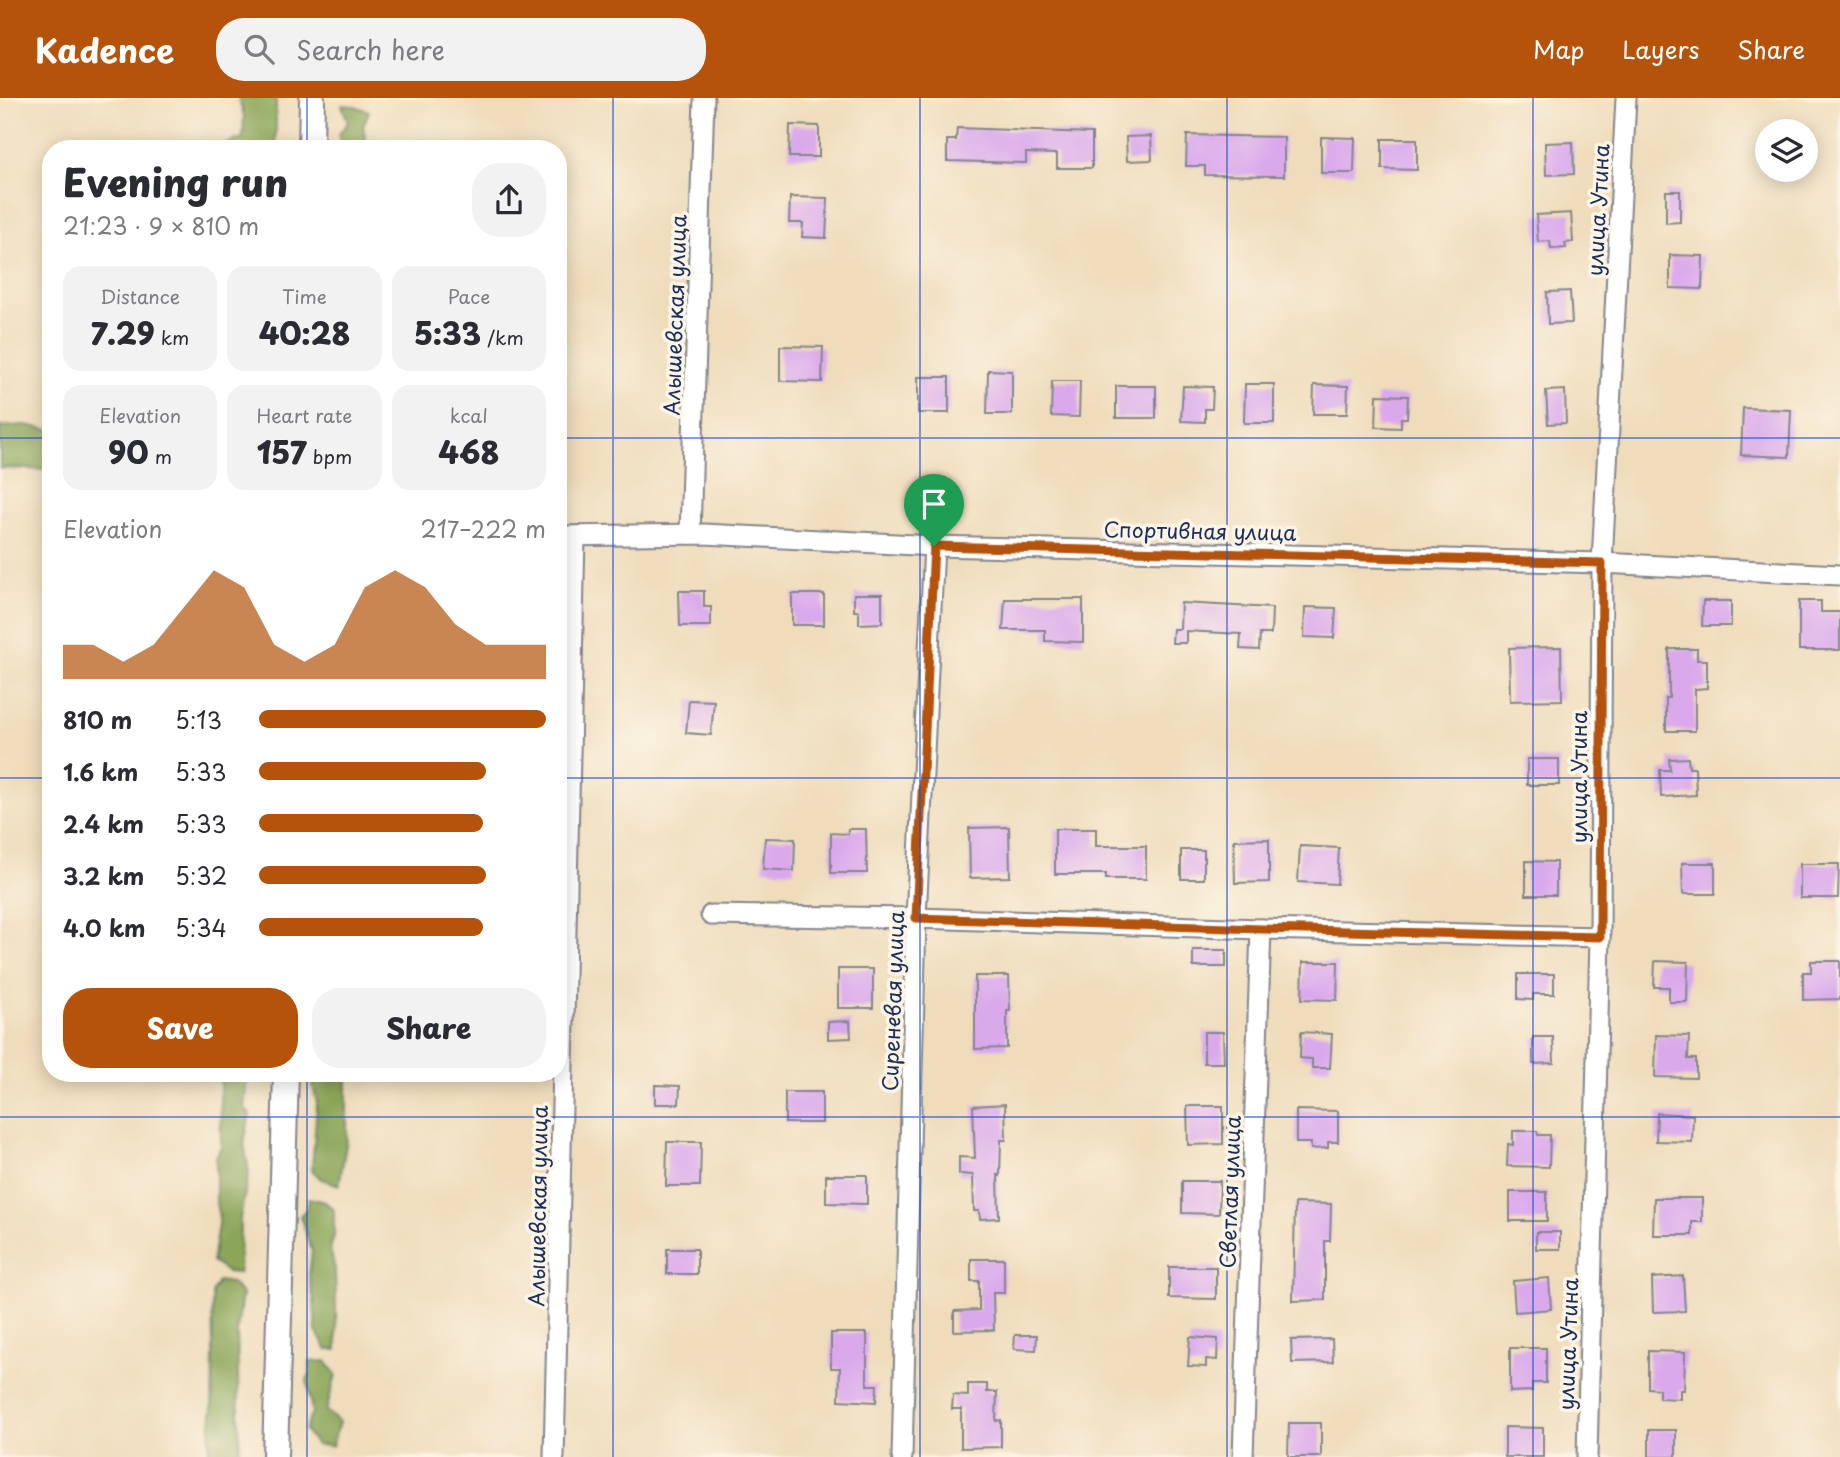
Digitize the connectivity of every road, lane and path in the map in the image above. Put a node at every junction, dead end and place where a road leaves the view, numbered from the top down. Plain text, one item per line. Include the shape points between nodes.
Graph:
1 (312, 98) edge
2 (704, 98) edge
3 (1626, 98) edge
4 (311, 140) edge
5 (690, 534) junction
6 (567, 536) edge
7 (934, 546) junction
8 (1602, 563) junction
9 (1840, 575) edge
10 (711, 915) dead end
11 (916, 918) junction
12 (1261, 929) junction
13 (1600, 937) junction
14 (286, 1082) edge
15 (559, 1082) edge
16 (275, 1457) edge
17 (554, 1457) edge
18 (902, 1457) edge
19 (1242, 1457) edge
20 (1587, 1457) edge

1 - 4 main road
2 - 5 street, Алышевская улица
3 - 8 street, улица Утина
5 - 6 street, Спортивная улица
5 - 7 street, Спортивная улица
7 - 8 street, Спортивная улица
7 - 11 street, Сиреневая улица
8 - 9 street, Спортивная улица
8 - 13 street, улица Утина
10 - 11 street
11 - 12 street
11 - 18 street, Сиреневая улица
12 - 13 street
12 - 19 street, Светлая улица
13 - 20 street, улица Утина
14 - 16 main road
15 - 17 street, Алышевская улица

